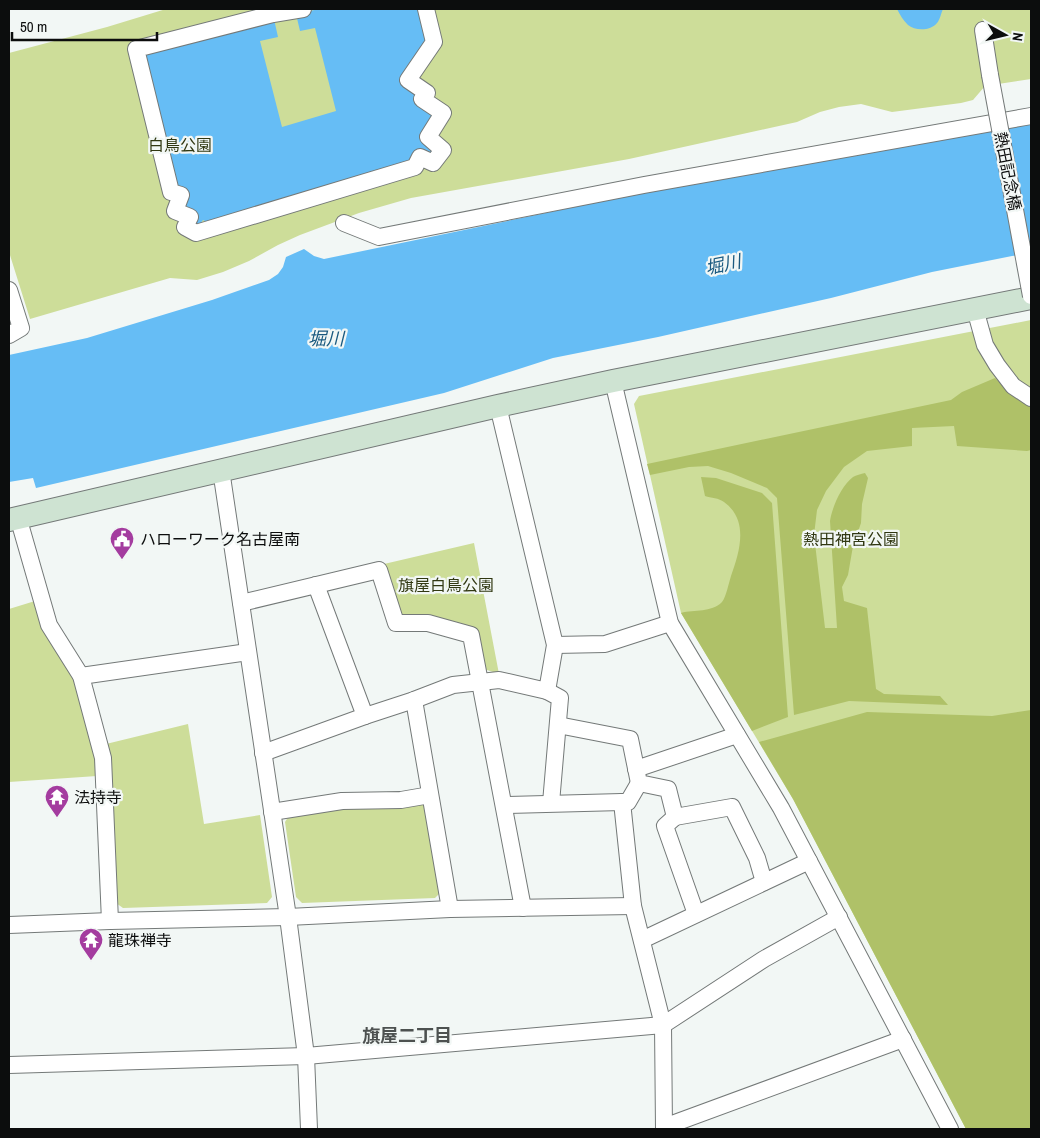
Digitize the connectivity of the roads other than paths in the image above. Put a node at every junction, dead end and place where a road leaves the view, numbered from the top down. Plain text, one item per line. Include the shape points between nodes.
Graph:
1 (303, 9) edge
2 (426, 9) edge
3 (983, 30) dead end
4 (1031, 108) edge
5 (1031, 116) edge
6 (1009, 120) junction
7 (344, 223) dead end
8 (9, 290) edge
9 (1031, 297) edge
10 (975, 309) junction
11 (15, 331) edge
12 (613, 381) junction
13 (1031, 398) edge
14 (498, 406) junction
15 (221, 470) junction
16 (13, 518) edge
17 (316, 585) junction
18 (241, 603) junction
19 (670, 623) junction
20 (555, 645) junction
21 (248, 652) junction
22 (81, 676) junction
23 (480, 682) junction
24 (547, 691) junction
25 (414, 700) junction
26 (364, 716) junction
27 (558, 725) junction
28 (737, 735) junction
29 (263, 753) junction
30 (638, 776) junction
31 (430, 795) junction
32 (622, 802) junction
33 (552, 803) junction
34 (504, 805) junction
35 (272, 812) junction
36 (675, 817) junction
37 (809, 860) junction
38 (764, 882) junction
39 (633, 906) junction
40 (523, 908) junction
41 (450, 909) junction
42 (696, 914) junction
43 (288, 917) junction
44 (839, 917) junction
45 (110, 921) junction
46 (9, 925) edge
47 (642, 940) junction
48 (663, 1025) junction
49 (903, 1040) junction
50 (306, 1056) junction
51 (9, 1065) edge
52 (664, 1128) edge
53 (309, 1129) edge
54 (950, 1129) edge

1 - 2 street via 136,49 171,192 181,195 175,211 190,217 185,227 196,233 415,168 420,157 433,163 443,150 428,137 443,113 422,99 427,93 408,80 434,42
3 - 9 street, 熱田記念橋, bridge
4 - 6 street via 1014,111
5 - 6 street
6 - 7 street via 654,183 379,237
8 - 11 street
9 - 10 street
10 - 12 street
10 - 13 street via 985,345 996,365 1013,386
12 - 14 street
12 - 19 street
14 - 15 street
14 - 20 street
15 - 16 street
15 - 18 street
16 - 22 street via 49,625
17 - 18 street
17 - 23 street via 379,570 396,623 428,623 471,635
17 - 26 street
18 - 21 street
19 - 20 street via 605,644
19 - 28 street
20 - 24 street
21 - 22 street
21 - 29 street
22 - 45 street via 103,758
23 - 24 street via 499,680
23 - 25 street via 454,685
23 - 34 street
24 - 27 street via 560,698
25 - 26 street
25 - 31 street
26 - 29 street
27 - 30 street via 630,739
27 - 33 street
28 - 30 street
28 - 37 street
29 - 35 street
30 - 32 street via 628,802
30 - 36 street via 668,789
31 - 35 street via 401,800 342,801
31 - 41 street
32 - 33 street
32 - 39 street
33 - 34 street
34 - 40 street
35 - 43 street
36 - 38 street via 732,807 757,858
36 - 42 street via 665,826
37 - 38 street
37 - 44 street
38 - 42 street
39 - 40 street
39 - 47 street
40 - 41 street
41 - 43 street
42 - 47 street
43 - 45 street
43 - 50 street
44 - 48 street via 764,959
44 - 49 street
45 - 46 street
47 - 48 street
48 - 50 street
48 - 52 street
49 - 52 street
49 - 54 street
50 - 51 street
50 - 53 street

